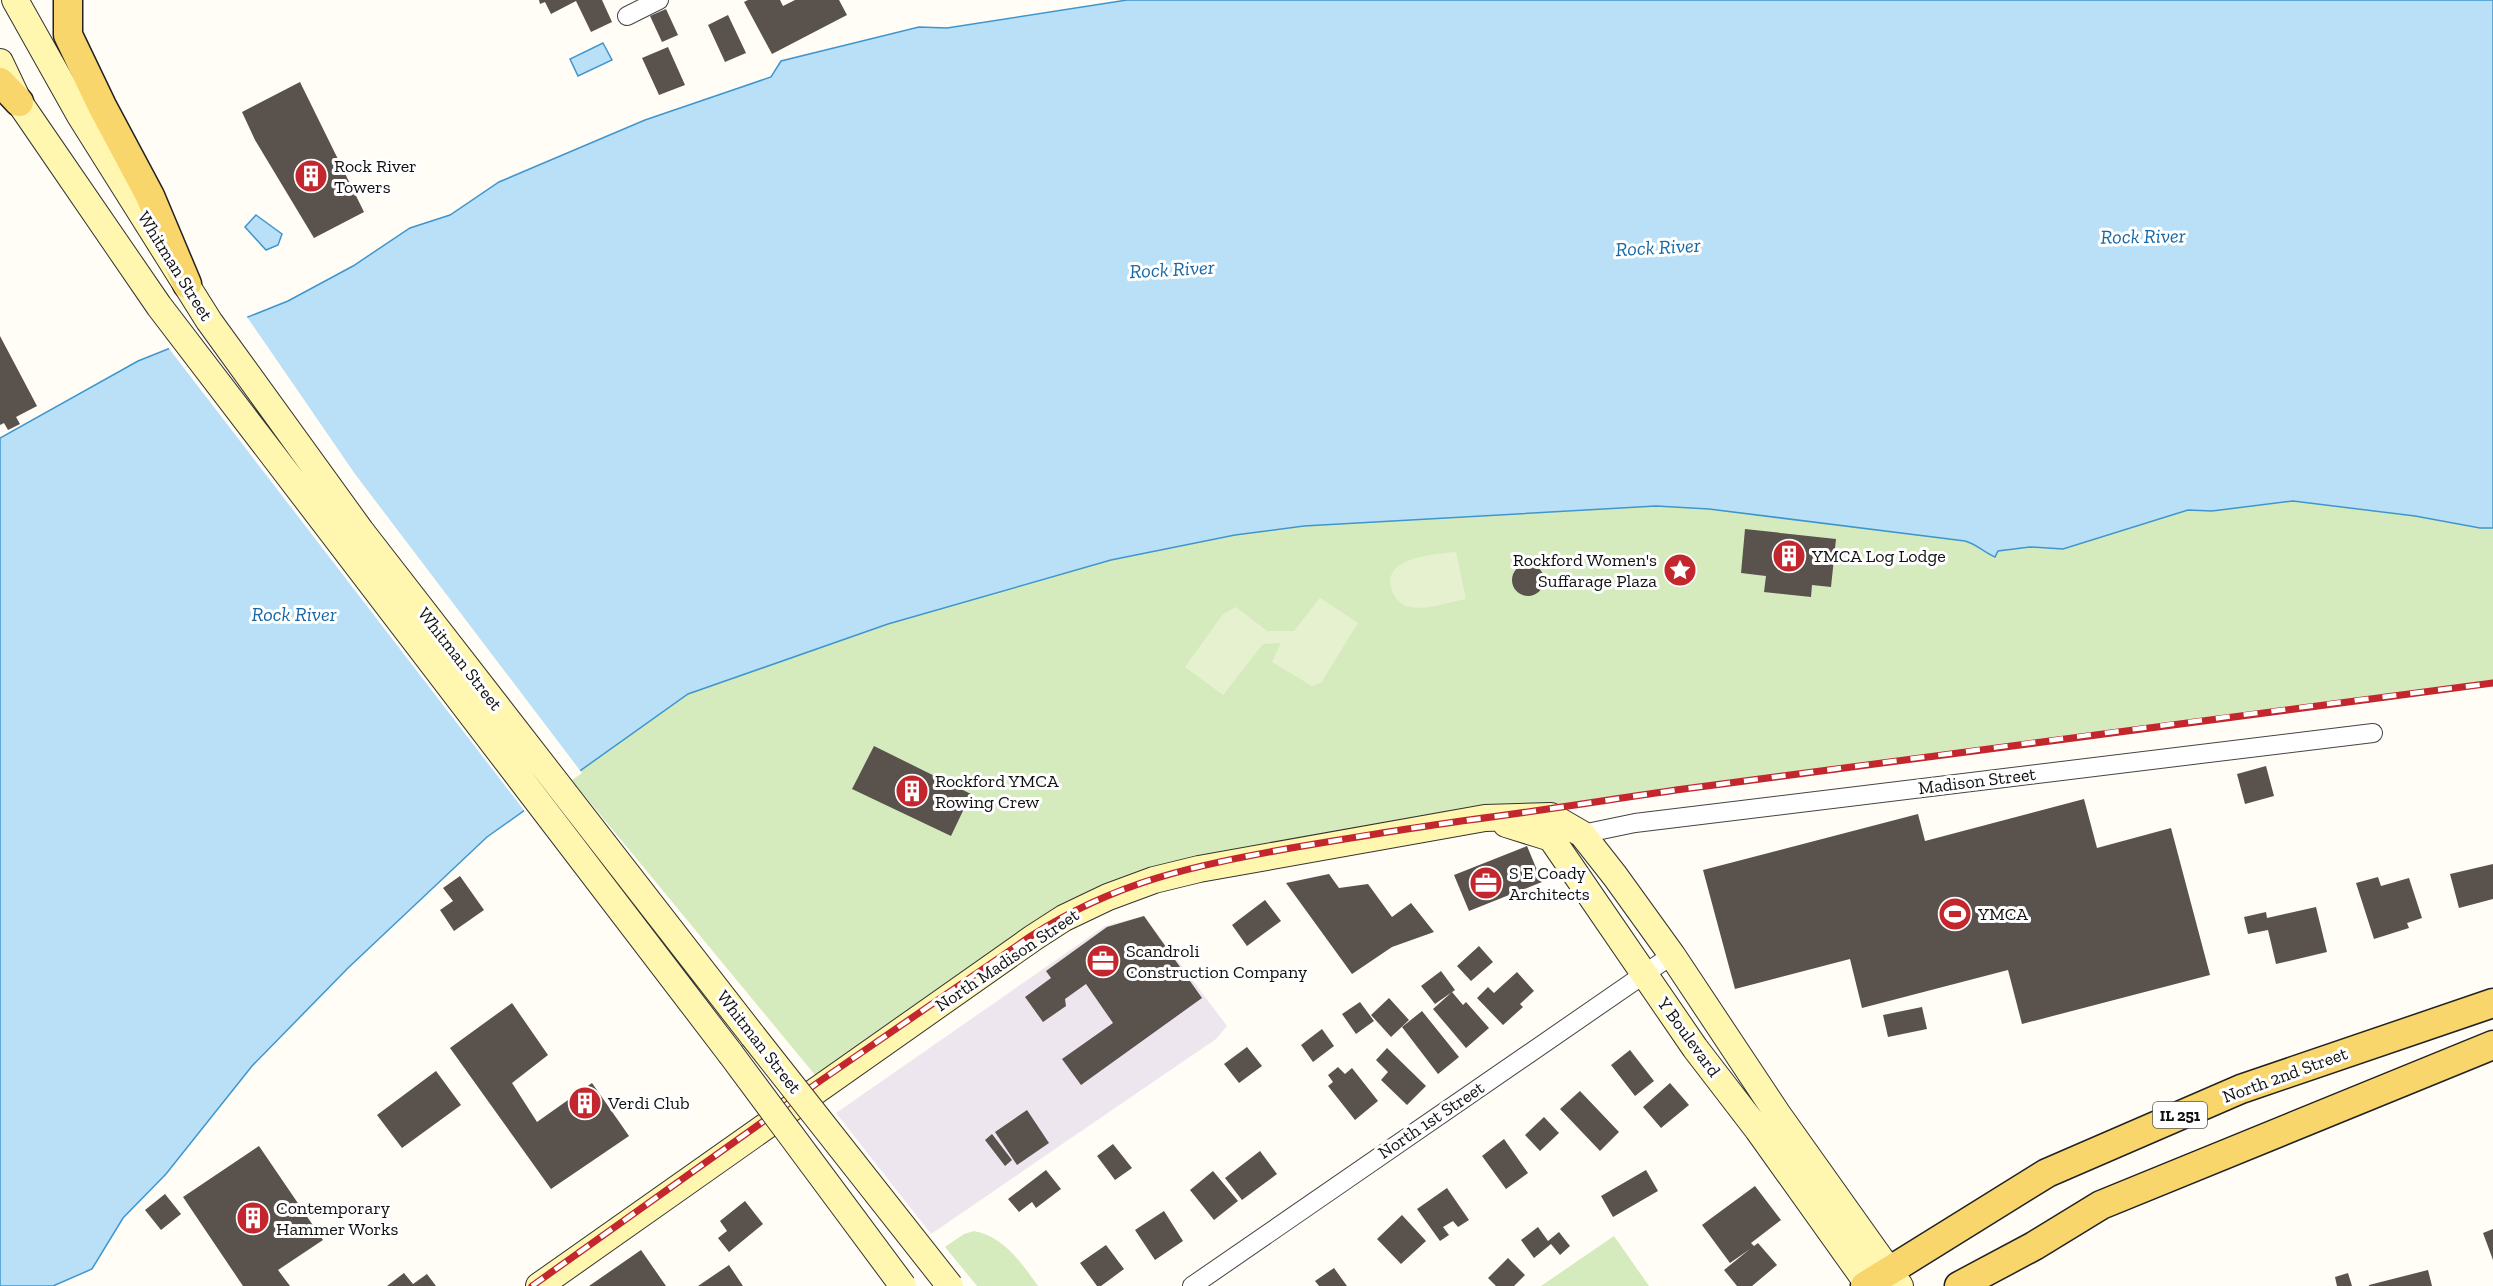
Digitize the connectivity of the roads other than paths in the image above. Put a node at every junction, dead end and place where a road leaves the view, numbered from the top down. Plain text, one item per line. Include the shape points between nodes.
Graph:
1 (15, 0) edge
2 (68, 0) edge
3 (658, 0) edge
4 (627, 16) dead end
5 (0, 62) edge
6 (9, 92) edge
7 (188, 284) junction
8 (2373, 733) dead end
9 (1485, 818) junction
10 (1582, 834) junction
11 (1672, 955) junction
12 (1643, 974) junction
13 (2493, 1003) edge
14 (2493, 1045) edge
15 (1879, 1283) edge
16 (1959, 1285) edge
17 (539, 1286) edge
18 (903, 1286) edge
19 (950, 1286) edge
20 (1192, 1286) edge

1 - 7 main road, Whitman Street via 79,114
2 - 7 main road via 68,35 150,196
3 - 4 street
5 - 6 main road, Whitman Street
6 - 18 main road, Whitman Street, bridge via 159,306
7 - 19 main road, Whitman Street, bridge via 209,321 361,531
8 - 10 street, Madison Street via 1647,822
9 - 10 main road, North Madison Street via 1551,816
9 - 12 main road, Y Boulevard via 1551,838
9 - 17 main road, North Madison Street via 1200,869 1154,880 1064,918
10 - 11 main road, Y Boulevard
11 - 12 street, North 1st Street
11 - 15 main road, Y Boulevard via 1771,1103
12 - 15 main road, Y Boulevard
12 - 20 street, North 1st Street
13 - 15 main road, North 2nd Street / IL 251 via 2241,1089 2047,1173
14 - 16 main road via 2101,1206

